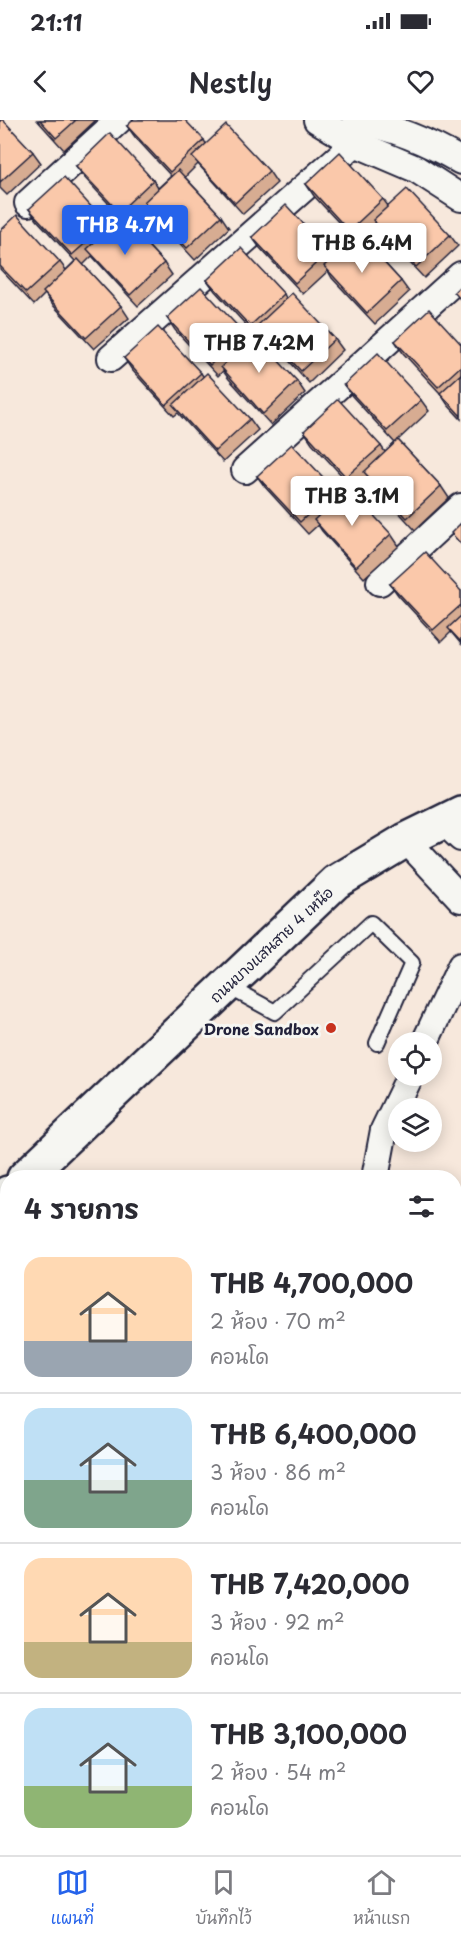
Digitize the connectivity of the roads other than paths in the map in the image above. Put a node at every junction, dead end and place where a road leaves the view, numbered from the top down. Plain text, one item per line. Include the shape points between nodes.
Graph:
1 (119, 120) edge
2 (318, 120) edge
3 (372, 122) edge
4 (355, 143) junction
5 (461, 160) edge
6 (461, 198) edge
7 (28, 203) dead end
8 (461, 275) edge
9 (111, 358) dead end
10 (245, 470) dead end
11 (461, 507) edge
12 (380, 582) dead end
13 (455, 824) edge
14 (406, 840) junction
15 (461, 899) edge
16 (461, 966) edge
17 (226, 986) junction
18 (430, 1032) edge
19 (377, 1043) dead end
20 (405, 1086) edge
21 (32, 1170) edge
22 (376, 1170) edge

1 - 7 street
2 - 3 street
2 - 4 street
3 - 4 street
3 - 5 street
4 - 6 street via 416,169
4 - 9 street
8 - 10 street
11 - 12 street
13 - 14 street, ถนนบางแสนสาย 4 เหนือ
14 - 15 street
14 - 17 street, ถนนบางแสนสาย 4 เหนือ via 336,882
16 - 18 street
17 - 19 lane via 275,1012 371,923 412,963
17 - 21 street, ถนนบางแสนสาย 4 เหนือ
20 - 22 street via 384,1130

